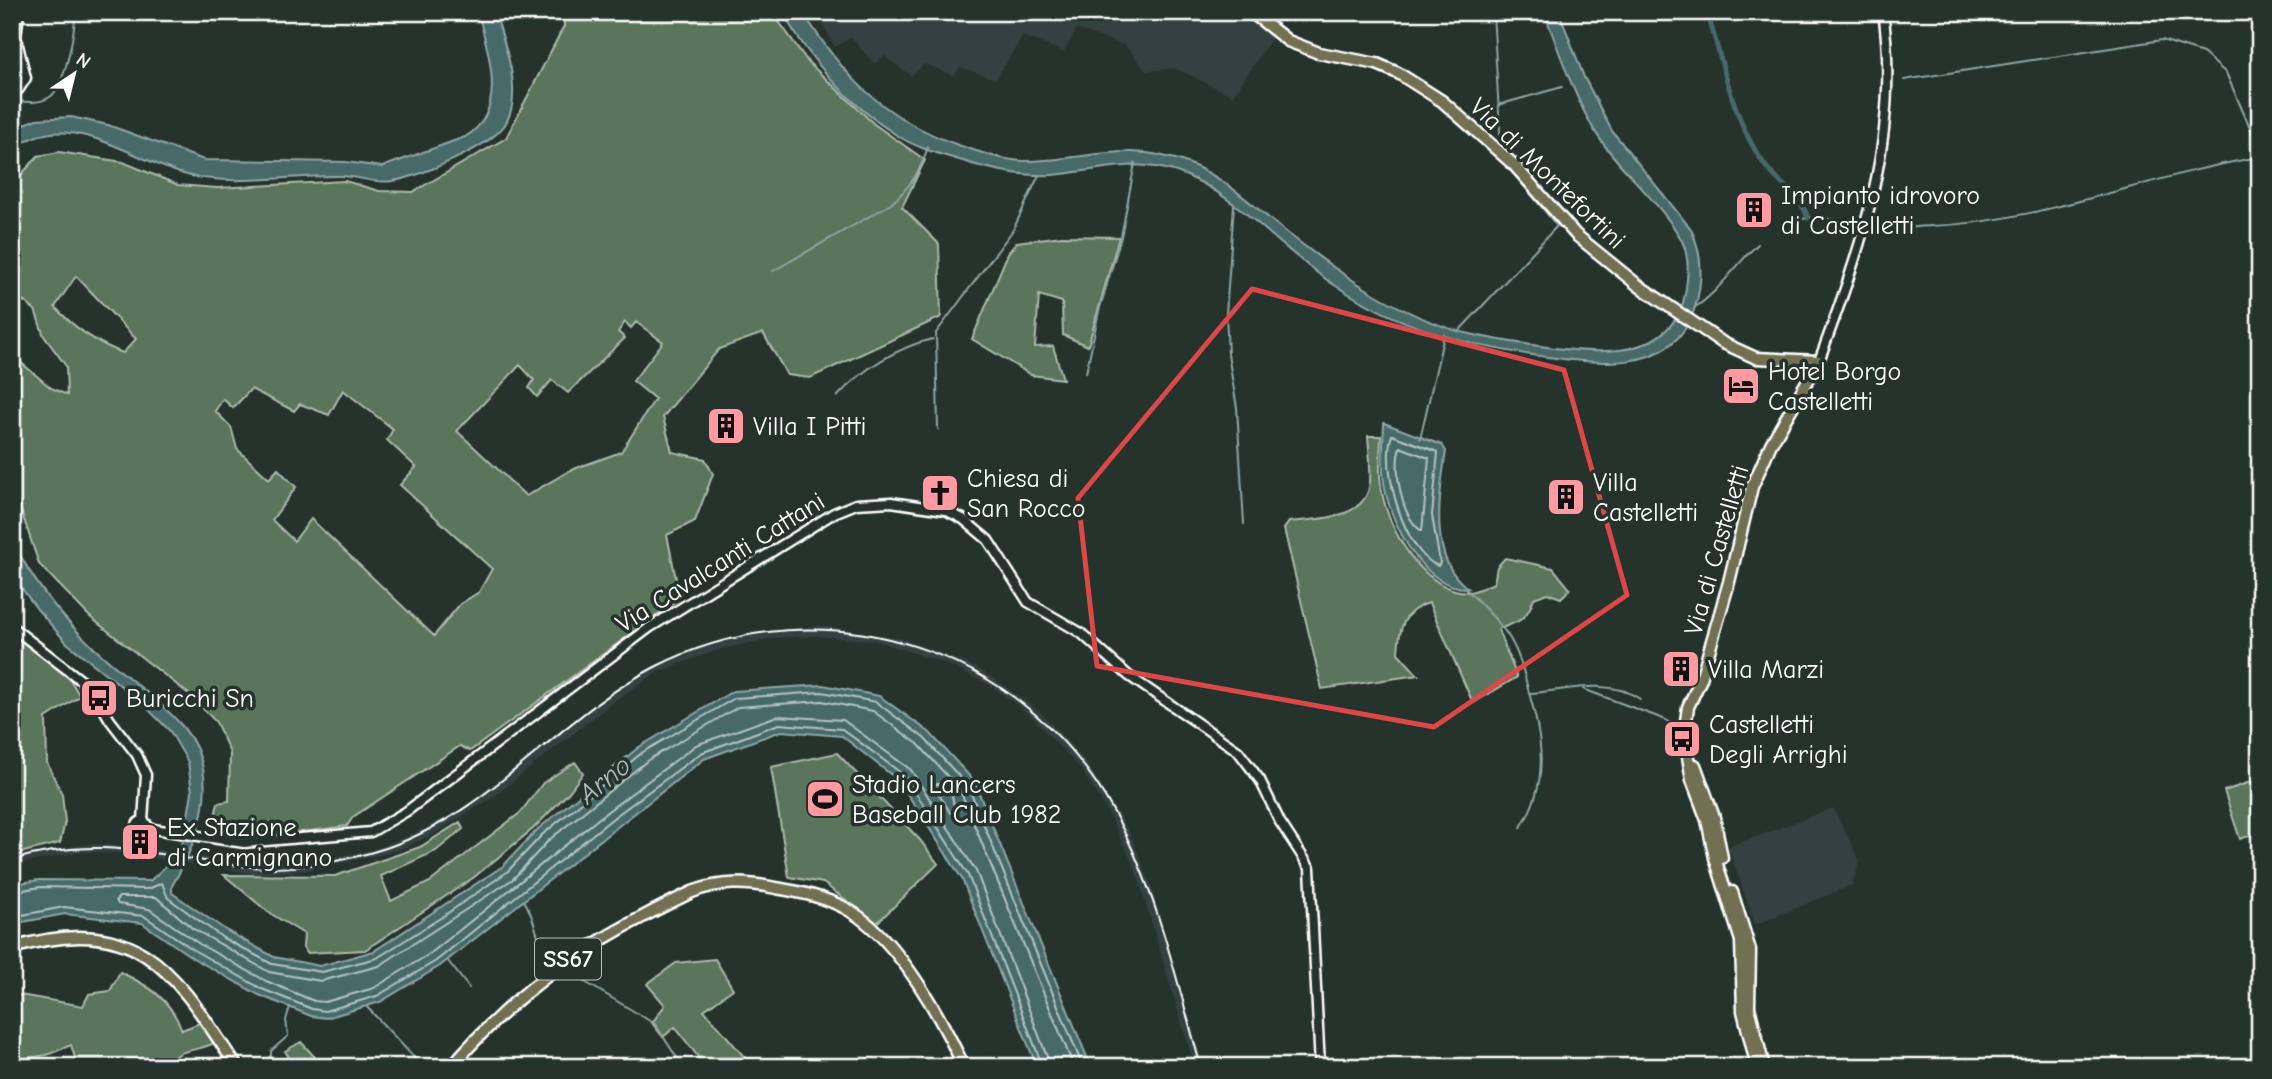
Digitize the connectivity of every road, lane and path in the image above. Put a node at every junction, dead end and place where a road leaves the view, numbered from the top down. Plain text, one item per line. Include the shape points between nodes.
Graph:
1 (19, 12) edge
2 (1251, 12) edge
3 (1883, 12) edge
4 (12, 93) edge
5 (1819, 361) junction
6 (12, 627) edge
7 (1685, 720) junction
8 (12, 948) edge
9 (237, 1067) edge
10 (451, 1067) edge
11 (964, 1067) edge
12 (1320, 1067) edge
13 (1758, 1067) edge
14 (1764, 1067) edge

1 - 4 street via 16,37 26,78
2 - 5 main road, Via di Montefortini via 1288,41 1319,53 1377,64 1442,101 1514,165 1576,235 1696,326 1756,358
3 - 5 street via 1889,85 1884,139 1869,218
5 - 7 main road, Via di Castelletti via 1776,434 1752,487 1709,652
6 - 12 street, Via Cavalcanti Cattani via 91,688 137,755 146,775 145,824 170,833 244,843 371,832 649,628 834,513 874,502 945,510 976,528 1028,602 1074,628 1129,676 1238,751 1255,771 1310,868
7 - 13 main road, Via di Castelletti via 1692,780 1741,941 1742,1011
7 - 14 main road via 1748,939 1749,1007
8 - 9 main road via 90,938 135,949 170,972
10 - 11 main road, SS67 via 507,1006 572,956 709,886 735,883 790,890 829,901 857,916 918,986

